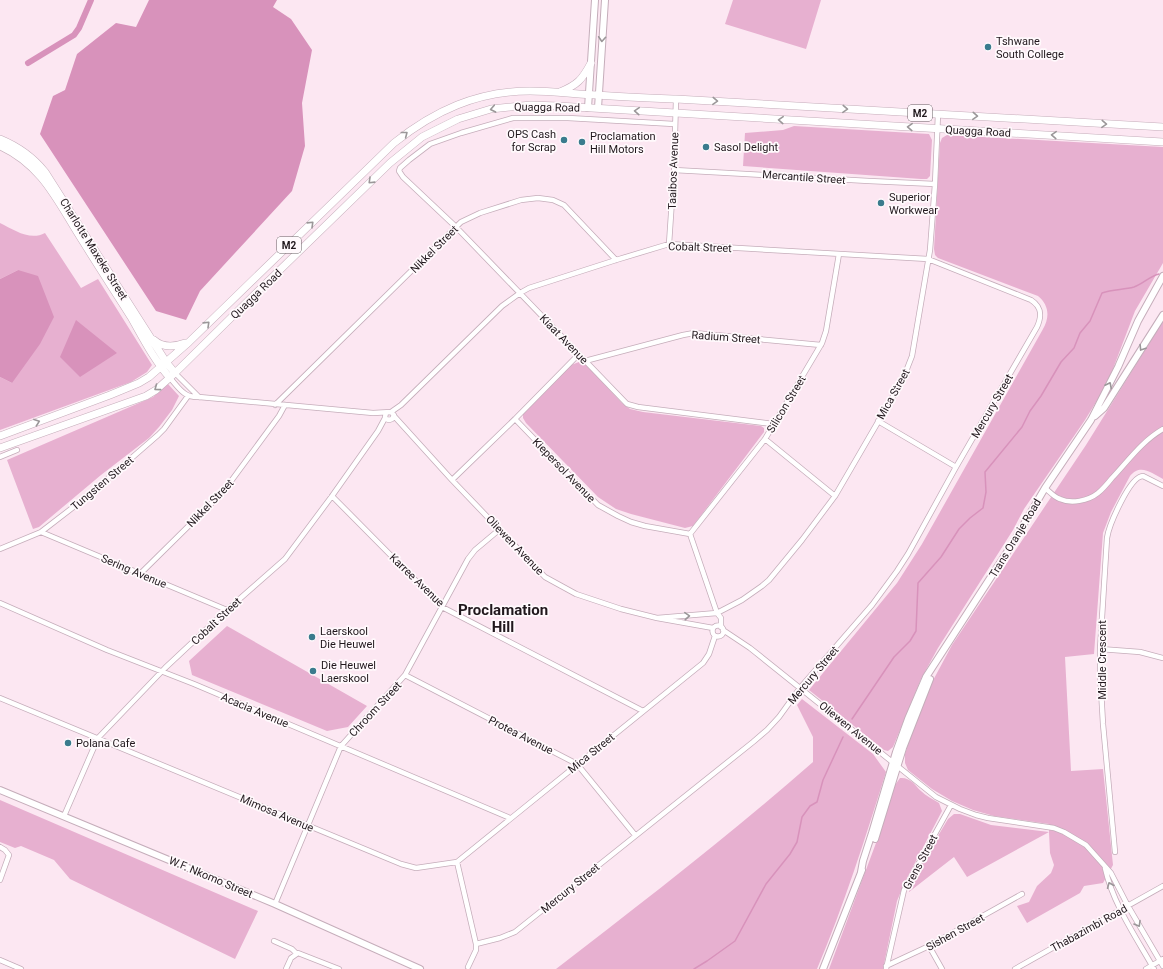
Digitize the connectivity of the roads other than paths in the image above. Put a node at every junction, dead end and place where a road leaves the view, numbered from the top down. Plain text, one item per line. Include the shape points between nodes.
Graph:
1 (595, 0) edge
2 (605, 0) edge
3 (591, 63) junction
4 (560, 92) junction
5 (589, 95) junction
6 (599, 96) junction
7 (676, 99) junction
8 (588, 108) junction
9 (598, 108) junction
10 (676, 114) junction
11 (938, 114) junction
12 (674, 124) junction
13 (1163, 127) edge
14 (936, 129) junction
15 (0, 138) edge
16 (1163, 142) edge
17 (0, 146) edge
18 (674, 170) junction
19 (935, 184) junction
20 (456, 227) junction
21 (669, 244) junction
22 (839, 254) junction
23 (928, 259) junction
24 (616, 260) junction
25 (1163, 276) edge
26 (520, 293) junction
27 (1040, 308) joint
28 (1163, 315) edge
29 (150, 337) junction
30 (189, 342) junction
31 (821, 345) junction
32 (579, 354) junction
33 (585, 361) junction
34 (163, 364) junction
35 (173, 376) junction
36 (188, 396) junction
37 (199, 397) junction
38 (275, 404) junction
39 (285, 405) junction
40 (389, 416) junction
41 (515, 419) junction
42 (1091, 420) junction
43 (878, 421) junction
44 (773, 424) junction
45 (1163, 430) edge
46 (0, 436) edge
47 (765, 439) junction
48 (0, 448) edge
49 (17, 450) dead end
50 (0, 457) edge
51 (956, 467) junction
52 (452, 480) junction
53 (1163, 486) edge
54 (1045, 488) junction
55 (332, 496) junction
56 (835, 496) junction
57 (500, 529) junction
58 (41, 532) junction
59 (690, 534) junction
60 (0, 549) edge
61 (140, 574) junction
62 (0, 603) edge
63 (442, 607) junction
64 (226, 610) junction
65 (717, 613) junction
66 (657, 618) junction
67 (717, 631) junction
68 (1100, 649) junction
69 (1163, 658) edge
70 (162, 671) junction
71 (405, 675) junction
72 (800, 688) junction
73 (0, 698) edge
74 (643, 711) junction
75 (98, 738) junction
76 (341, 746) junction
77 (577, 764) junction
78 (895, 764) junction
79 (0, 790) edge
80 (951, 805) junction
81 (64, 816) junction
82 (510, 818) junction
83 (308, 825) junction
84 (635, 835) junction
85 (0, 847) edge
86 (1115, 852) dead end
87 (457, 862) junction
88 (1105, 866) junction
89 (0, 880) edge
90 (1163, 886) edge
91 (1022, 894) dead end
92 (274, 904) junction
93 (1128, 906) junction
94 (1121, 910) junction
95 (274, 941) dead end
96 (476, 944) junction
97 (929, 946) junction
98 (296, 953) junction
99 (0, 960) edge
100 (1161, 960) edge
101 (468, 967) dead end
102 (1153, 967) edge
103 (886, 968) edge
104 (1163, 968) edge
105 (21, 969) edge
106 (286, 969) edge
107 (339, 969) edge
108 (420, 969) edge
109 (823, 969) edge
110 (942, 969) edge
111 (1015, 969) edge
112 (1146, 969) edge

1 - 3 main road
2 -> 6 main road
3 - 4 main road via 580,80
3 - 5 main road
4 - 5 main road, Quagga Road / M2
30 -> 4 main road, Quagga Road / M2 via 412,128 443,110 484,96 515,91
5 - 6 main road, Quagga Road / M2
5 - 8 main road
6 - 7 main road, Quagga Road / M2
6 - 9 main road
7 - 10 street, Taaibos Avenue
7 -> 11 main road, Quagga Road / M2
8 - 9 main road, Quagga Road / M2
8 -> 35 main road, Quagga Road / M2 via 531,105 491,110 458,119 422,137 390,163
10 -> 9 main road, Quagga Road / M2
10 - 12 street, Taaibos Avenue
14 -> 10 main road, Quagga Road / M2
11 -> 13 main road, Quagga Road / M2
11 - 14 street, Mica Street
12 - 18 street, Taaibos Avenue
12 - 20 street, Kiaat Avenue via 568,118 513,118 430,144 413,156 399,172
16 -> 14 main road, Quagga Road / M2
14 - 19 street, Mica Street
15 - 29 main road, Charlotte Maxeke Street via 26,153 45,172
17 - 34 main road, Charlotte Maxeke Street via 25,161 45,181 130,317
18 - 19 street, Mercantile Street
18 - 21 street, Taaibos Avenue
19 - 23 street, Mica Street
20 - 24 street, Nikkel Street via 464,220 480,213 521,200 544,198 557,201 564,206
20 - 26 street, Kiaat Avenue
20 - 38 street, Nikkel Street
21 - 22 street, Cobalt Street
21 - 24 street, Cobalt Street
22 - 23 street, Cobalt Street
22 - 31 street, Silicon Street via 826,331
23 - 27 street, Cobalt Street via 1031,300
23 - 43 street, Mica Street via 912,356 903,379
24 - 26 street, Cobalt Street
42 -> 25 main road, Trans Oranje Road via 1138,321
26 - 32 street, Kiaat Avenue
26 - 40 street, Cobalt Street via 502,306
27 - 51 street, Mercury Street via 1041,315 1037,327
28 -> 42 main road, Trans Oranje Road via 1104,408
29 - 30 main road via 157,343 168,346
29 - 34 main road, Charlotte Maxeke Street
30 - 34 main road, Quagga Road / M2
31 - 33 street, Radium Street via 694,333
31 - 44 street, Silicon Street
32 - 33 street, Kiaat Avenue
32 - 41 street
33 - 44 street, Kiaat Avenue via 627,404 632,406
34 - 35 main road, Charlotte Maxeke Street
46 -> 34 main road, Quagga Road / M2 via 139,383
35 - 36 street
35 - 37 street
35 -> 48 main road, Quagga Road / M2 via 146,396
36 - 37 street
36 - 58 street, Tungsten Street via 152,441
37 - 38 street
38 - 39 street
39 - 40 street
39 - 61 street, Nikkel Street via 227,487
40 - 52 street, Oliewen Avenue via 402,426
40 - 55 street, Cobalt Street
41 - 52 street
41 - 59 street, Kiepersol Avenue via 598,505 631,522
42 - 54 main road, Trans Oranje Road
43 - 51 street
43 - 56 street, Mica Street
44 - 47 street, Silicon Street
45 - 54 street via 1144,443 1105,486 1091,497 1079,501 1064,500
47 - 56 street
47 - 59 street, Silicon Street
49 - 50 street
51 - 72 street, Mercury Street via 893,577 848,634
52 - 57 street, Oliewen Avenue
53 - 68 street, Middle Crescent via 1139,476 1129,488 1108,532
54 - 78 main road, Trans Oranje Road via 940,656
55 - 63 street, Karree Avenue
55 - 64 street, Cobalt Street via 285,559
56 - 65 street, Mica Street via 769,580 742,600
57 - 63 street, Chroom Street via 471,555
57 - 66 street, Oliewen Avenue via 536,569 569,591
58 - 60 street, Tungsten Street
58 - 61 street, Sering Avenue
59 - 65 street
61 - 64 street, Sering Avenue
62 - 70 street, Acacia Avenue
63 - 71 street, Chroom Street
63 - 74 street, Karree Avenue
64 - 70 street, Cobalt Street
66 -> 65 street, Oliewen Avenue
65 - 67 street via 721,620
66 - 67 street, Oliewen Avenue
67 - 72 street, Oliewen Avenue via 733,636
67 - 74 street, Mica Street via 703,663
68 - 69 street via 1140,652
68 - 86 street, Middle Crescent via 1103,724
70 - 75 street, Cobalt Street
70 - 76 street, Acacia Avenue
71 - 76 street, Chroom Street
71 - 77 street, Protea Avenue
72 - 78 street, Oliewen Avenue
72 - 84 street, Mercury Street via 767,730
73 - 75 street, Mimosa Avenue
74 - 77 street, Mica Street
75 - 81 street, Cobalt Street
75 - 83 street, Mimosa Avenue
76 - 82 street, Acacia Avenue
76 - 83 street, Chroom Street
77 - 82 street, Mica Street
77 - 84 street, Protea Avenue
78 - 80 street via 924,788
78 - 109 main road, Trans Oranje Road via 883,815 868,859
79 - 81 main road, W.F. Nkomo Street
80 - 88 street via 988,818 1064,832 1086,845
80 - 103 street, Grens Street via 904,890
81 - 92 main road, W.F. Nkomo Street
82 - 87 street, Mica Street
83 - 87 street, Mimosa Avenue via 409,867
83 - 92 street, Chroom Street
84 - 96 street, Mercury Street via 515,932
85 - 89 street via 9,855
87 - 96 street
88 - 93 street
94 -> 88 street
90 - 93 street, Thabazimbi Road
91 - 97 street, Sishen Street
92 - 108 main road, W.F. Nkomo Street
93 - 94 street, Thabazimbi Road
93 -> 100 street
94 - 102 street
94 - 111 street, Thabazimbi Road
95 - 98 street
96 - 101 street
97 - 103 street, Sishen Street
97 - 110 street
98 - 106 street
98 - 107 street
99 - 105 street
100 - 102 street
100 - 104 street
102 - 112 street

